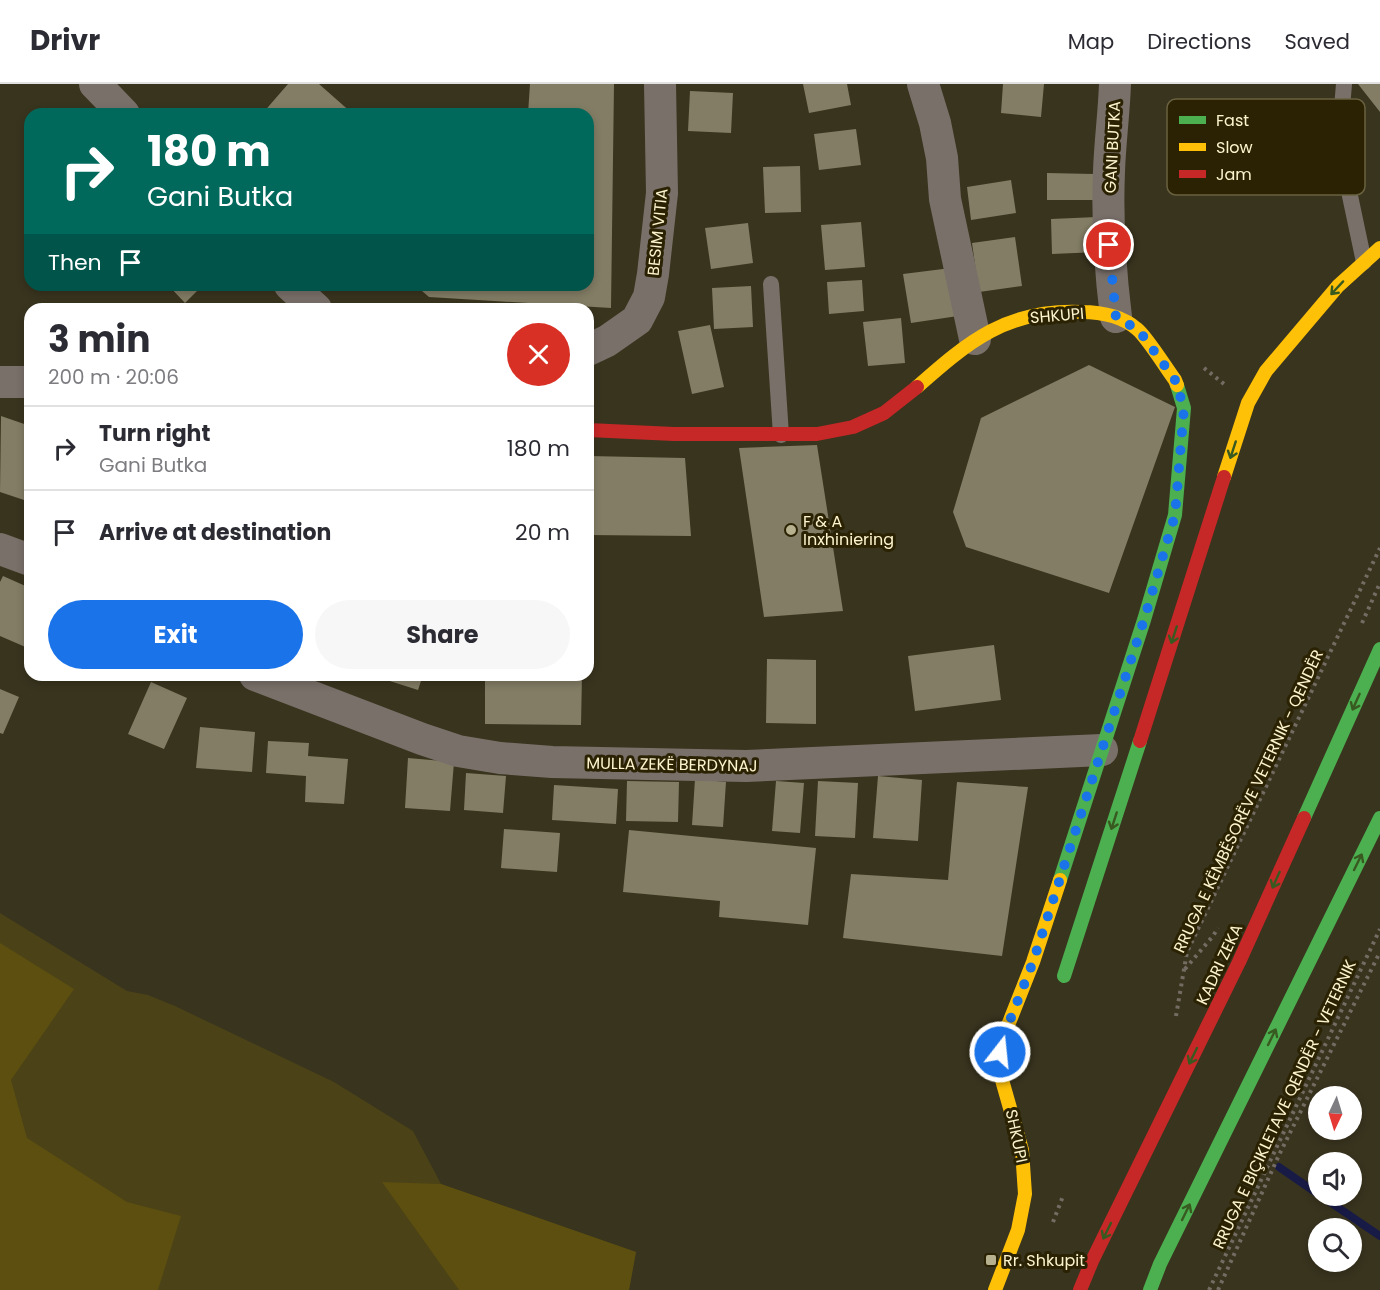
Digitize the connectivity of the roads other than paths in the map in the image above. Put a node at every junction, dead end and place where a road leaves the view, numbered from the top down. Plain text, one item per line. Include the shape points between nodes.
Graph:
1 (95, 84) edge
2 (660, 84) edge
3 (923, 84) edge
4 (1115, 84) edge
5 (1344, 84) edge
6 (1343, 99) edge
7 (117, 108) edge
8 (1350, 195) edge
9 (1380, 248) edge
10 (1364, 261) junction
11 (771, 284) dead end
12 (296, 291) edge
13 (309, 303) edge
14 (1116, 318) junction
15 (975, 339) junction
16 (594, 347) edge
17 (0, 382) edge
18 (24, 382) edge
19 (594, 430) edge
20 (781, 435) junction
21 (0, 549) edge
22 (24, 558) edge
23 (1380, 649) edge
24 (271, 681) edge
25 (1102, 750) junction
26 (1380, 818) edge
27 (1064, 976) dead end
28 (995, 1290) edge
29 (1080, 1290) edge
30 (1150, 1290) edge

1 - 7 street
2 - 16 street, BESIM VITIA via 662,193 649,297 638,320
3 - 15 street via 935,123 945,199
4 - 14 street, GANI BUTKA via 1108,222
5 - 6 lane
8 - 10 lane
9 - 10 main road
10 -> 27 main road via 1266,371 1248,403
11 - 20 lane
12 - 13 street
14 - 15 main road, SHKUPI via 1062,311 1030,315
14 - 25 main road, SHKUPI via 1138,329 1175,380 1184,408 1175,515
15 - 20 main road, SHKUPI via 884,413 853,428
17 - 18 street
19 - 20 main road, SHKUPI
21 - 22 street
23 -> 29 main road, KADRI ZEKA via 1239,962
24 - 25 street, MULLA ZEKË BERDYNAJ via 458,752 500,758 746,766
25 - 28 main road, SHKUPI via 1033,962 1003,1038 998,1066 1022,1150 1025,1176 1022,1213
30 -> 26 main road

